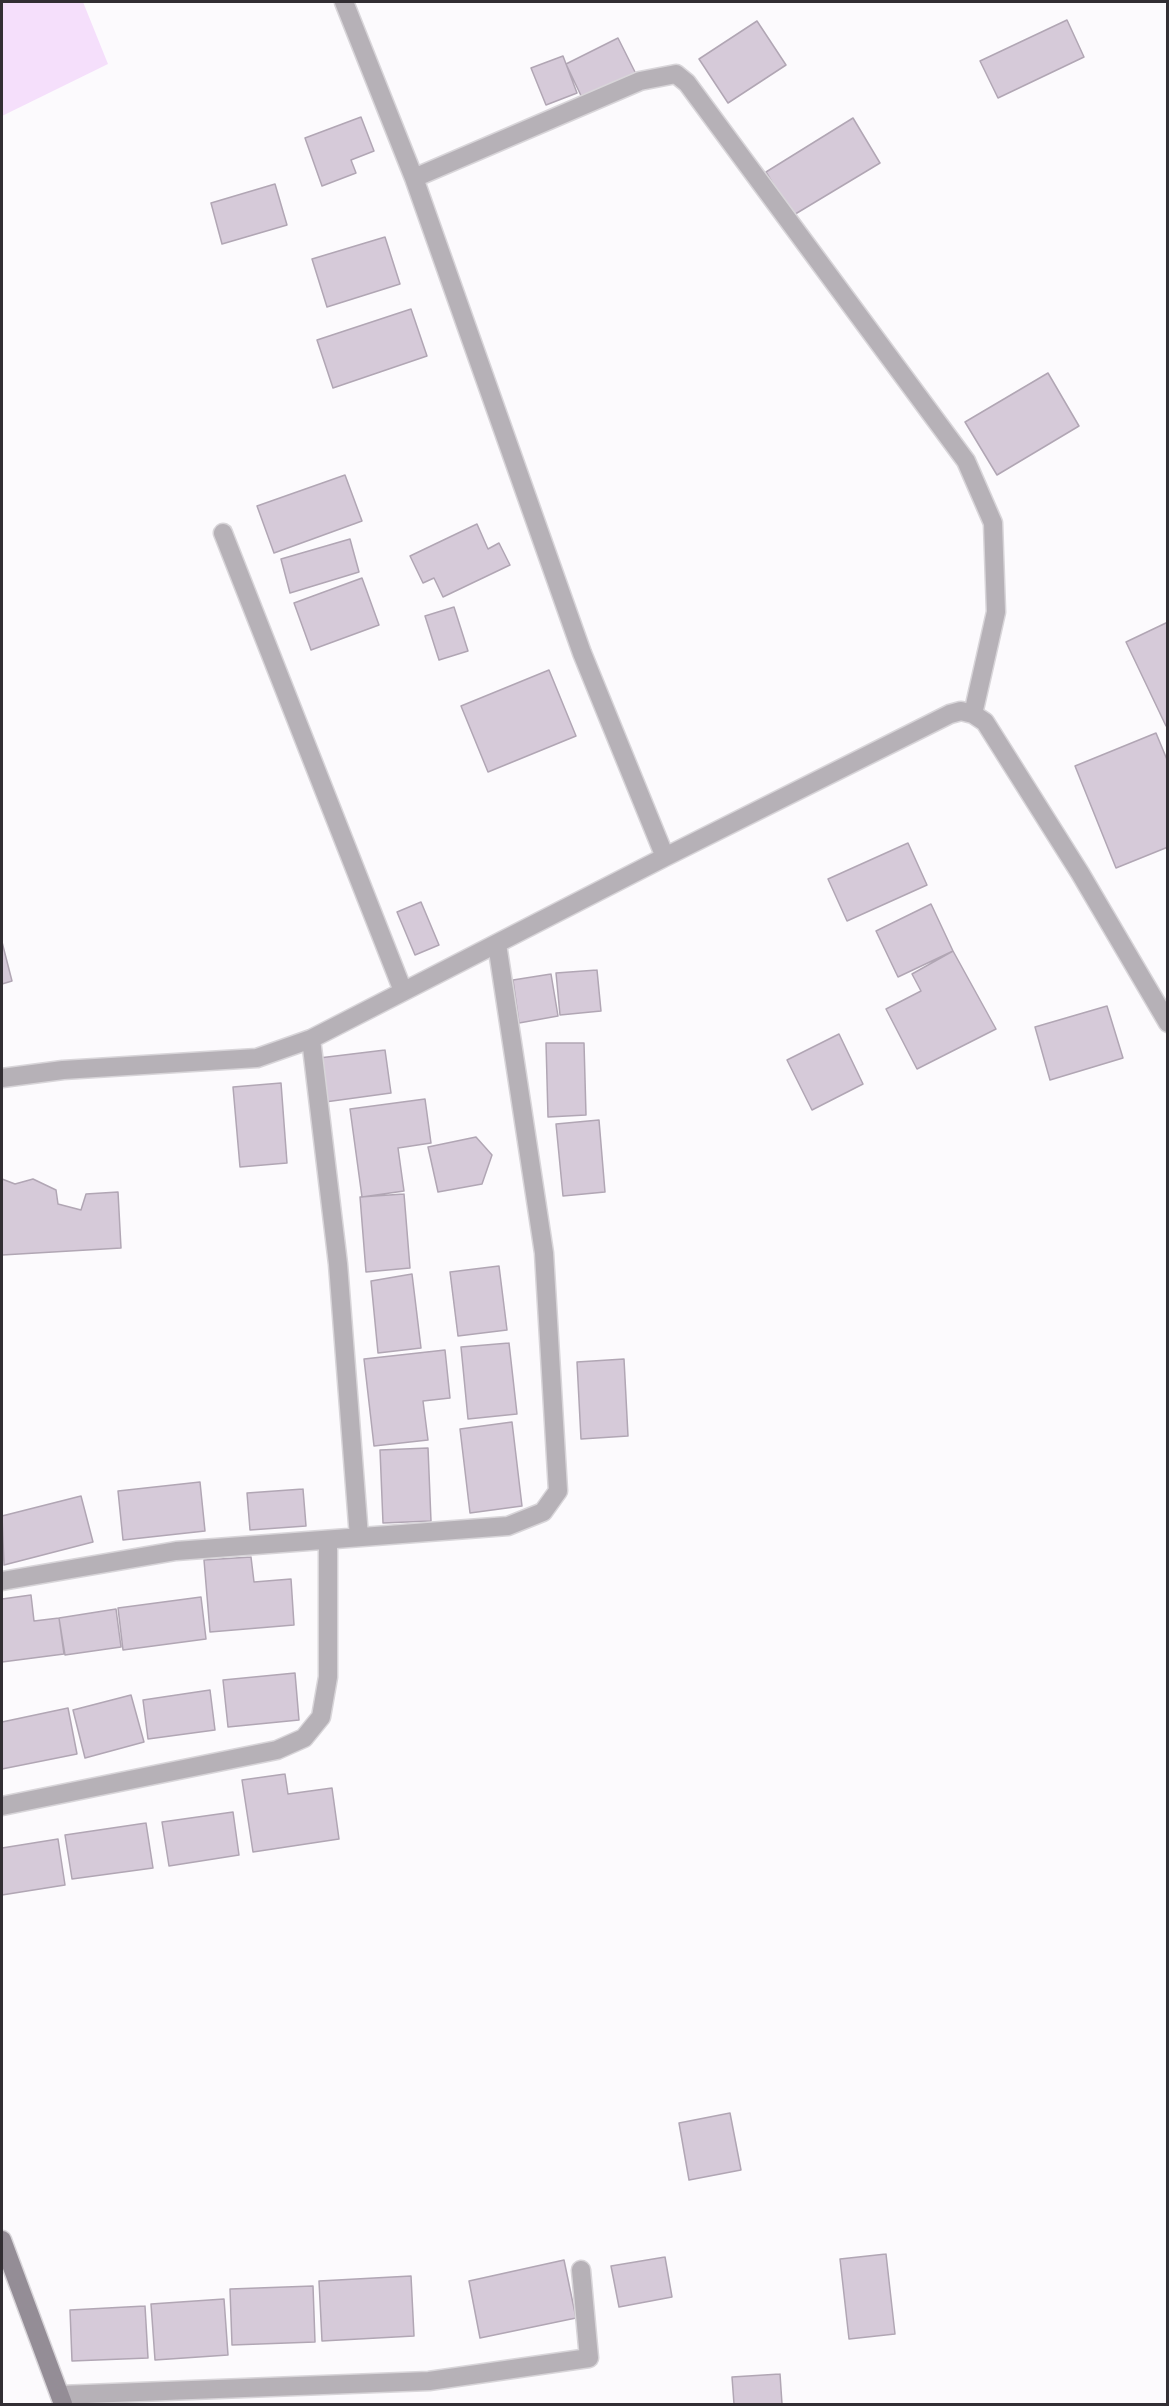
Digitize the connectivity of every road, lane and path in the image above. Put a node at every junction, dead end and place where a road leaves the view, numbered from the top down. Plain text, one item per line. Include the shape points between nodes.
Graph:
1 (344, 2) edge
2 (414, 178) junction
3 (223, 533) dead end
4 (974, 714) junction
5 (665, 856) junction
6 (497, 944) junction
7 (403, 991) junction
8 (1167, 1023) edge
9 (311, 1039) junction
10 (2, 1078) edge
11 (359, 1537) junction
12 (328, 1540) junction
13 (2, 1581) edge
14 (2, 1806) edge
15 (2, 2240) edge
16 (580, 2270) dead end
17 (62, 2400) edge

1 - 2 street
2 - 4 street via 640,81 676,74 687,83 966,461 993,523 996,612
2 - 5 street via 582,653
3 - 7 street
4 - 5 street via 950,714
4 - 8 street via 985,722 1030,791
5 - 6 street
6 - 7 street
6 - 11 street via 544,1253 558,1491 543,1512 508,1526
7 - 9 street
9 - 10 street via 257,1058 63,1070
9 - 11 street via 338,1264
11 - 12 street
12 - 13 street via 176,1551
12 - 14 street via 327,1677 321,1717 304,1738 277,1750
15 - 17 street
16 - 17 street via 589,2358 429,2381

